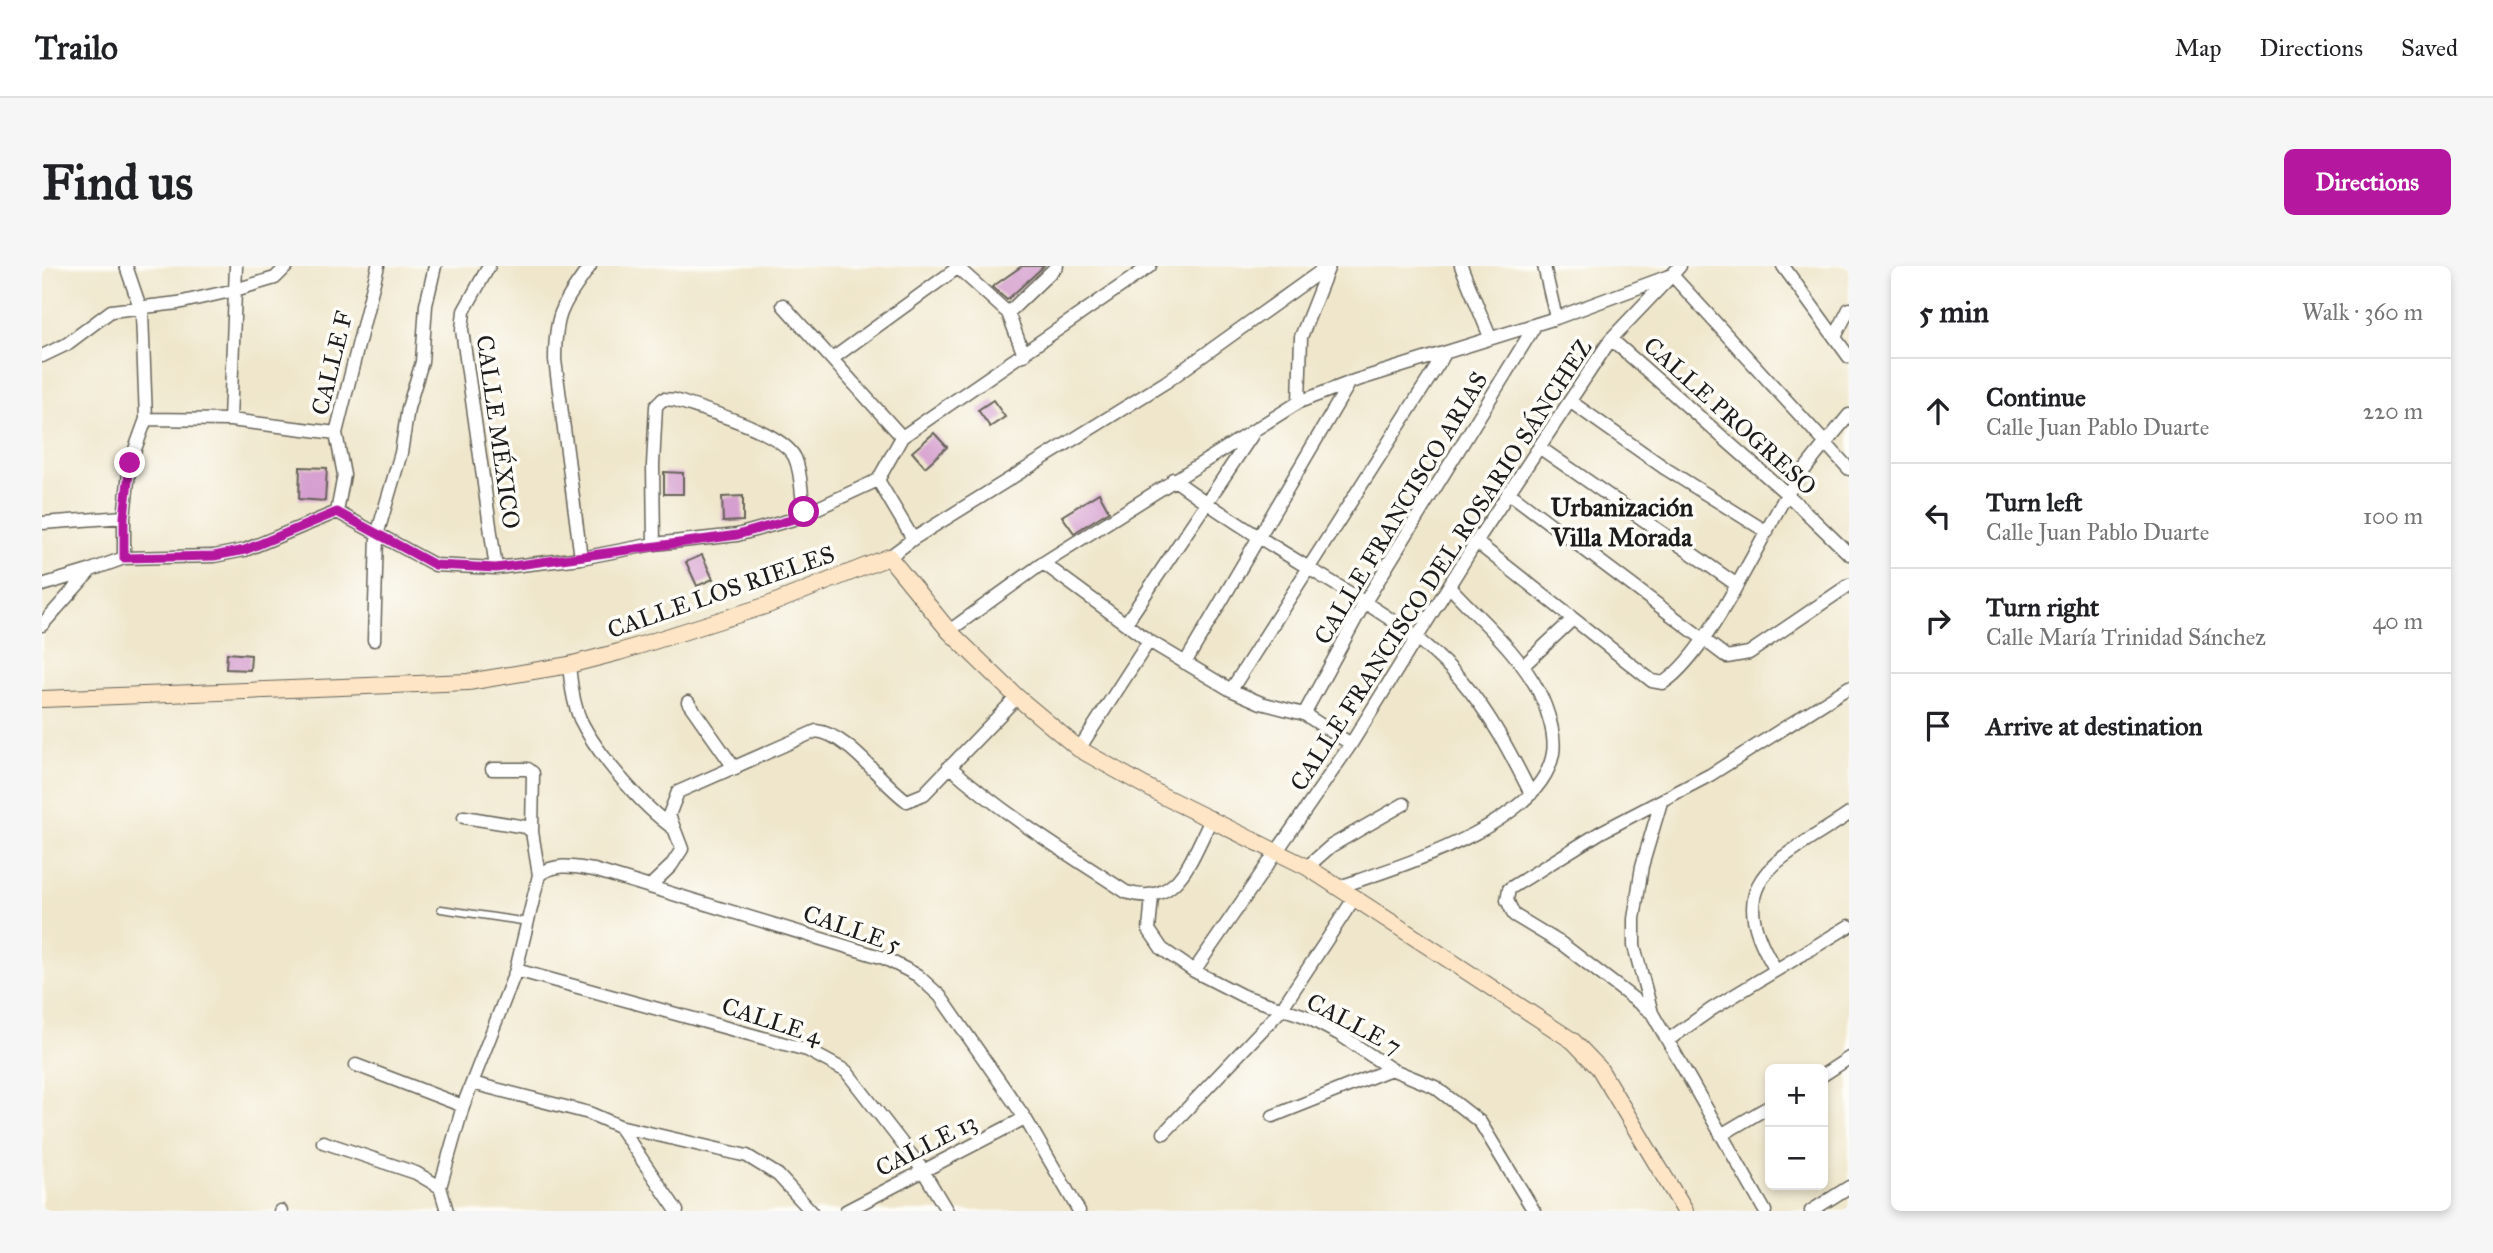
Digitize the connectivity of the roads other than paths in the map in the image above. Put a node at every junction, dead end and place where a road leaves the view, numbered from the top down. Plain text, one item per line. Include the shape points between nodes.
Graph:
1 (126, 266) edge
2 (236, 266) edge
3 (287, 266) edge
4 (378, 266) edge
5 (435, 266) edge
6 (489, 266) edge
7 (590, 266) edge
8 (1057, 266) edge
9 (1150, 266) edge
10 (1329, 266) edge
11 (1461, 266) edge
12 (1544, 266) edge
13 (1783, 266) edge
14 (958, 267) edge
15 (1676, 271) edge
16 (235, 290) junction
17 (783, 306) dead end
18 (140, 307) junction
19 (1849, 309) edge
20 (1008, 313) junction
21 (1556, 318) junction
22 (1536, 324) junction
23 (1836, 335) junction
24 (1490, 337) junction
25 (1611, 339) junction
26 (1446, 352) junction
27 (1024, 355) junction
28 (42, 356) edge
29 (1849, 356) edge
30 (832, 359) junction
31 (1350, 382) junction
32 (1299, 402) junction
33 (1571, 402) junction
34 (1849, 415) edge
35 (146, 419) junction
36 (230, 420) junction
37 (1254, 431) junction
38 (336, 433) junction
39 (902, 437) junction
40 (1826, 443) junction
41 (1539, 447) junction
42 (1849, 469) edge
43 (1173, 479) junction
44 (878, 480) junction
45 (1508, 492) junction
46 (1787, 494) junction
47 (1206, 503) junction
48 (337, 512) junction
49 (804, 512) junction
50 (124, 517) junction
51 (42, 523) edge
52 (1767, 531) junction
53 (377, 535) junction
54 (1257, 536) junction
55 (913, 539) junction
56 (1476, 542) junction
57 (654, 544) junction
58 (1849, 554) edge
59 (889, 557) junction
60 (124, 558) junction
61 (581, 558) junction
62 (1042, 563) junction
63 (496, 568) junction
64 (1308, 568) junction
65 (92, 570) junction
66 (1737, 584) junction
67 (42, 585) edge
68 (1849, 585) edge
69 (1449, 586) junction
70 (1365, 602) junction
71 (1573, 619) junction
72 (1126, 623) junction
73 (42, 625) edge
74 (949, 631) junction
75 (1416, 639) junction
76 (374, 640) dead end
77 (1701, 640) junction
78 (1149, 641) junction
79 (1185, 663) junction
80 (569, 666) junction
81 (1523, 666) junction
82 (1849, 687) edge
83 (1231, 690) junction
84 (1017, 697) junction
85 (42, 699) edge
86 (688, 702) dead end
87 (1304, 714) junction
88 (1351, 744) junction
89 (1079, 749) junction
90 (949, 766) junction
91 (492, 769) dead end
92 (735, 769) junction
93 (1531, 794) junction
94 (1661, 802) junction
95 (1404, 804) dead end
96 (1849, 814) edge
97 (464, 817) dead end
98 (1212, 818) junction
99 (673, 828) junction
100 (532, 832) junction
101 (1279, 851) junction
102 (1307, 867) junction
103 (539, 875) junction
104 (649, 887) junction
105 (1339, 887) junction
106 (1152, 896) junction
107 (1356, 898) junction
108 (440, 909) dead end
109 (528, 922) junction
110 (1849, 926) edge
111 (516, 970) junction
112 (1776, 970) junction
113 (1194, 971) junction
114 (1280, 1011) junction
115 (1652, 1013) junction
116 (1668, 1040) junction
117 (1849, 1058) edge
118 (356, 1065) dead end
119 (1391, 1069) junction
120 (1828, 1072) edge
121 (472, 1083) junction
122 (463, 1106) junction
123 (1765, 1109) edge
124 (1273, 1116) dead end
125 (1025, 1118) junction
126 (619, 1126) junction
127 (1164, 1133) dead end
128 (1721, 1135) junction
129 (323, 1142) dead end
130 (922, 1169) junction
131 (440, 1186) junction
132 (1849, 1187) edge
133 (447, 1211) edge
134 (677, 1211) edge
135 (811, 1211) edge
136 (846, 1211) edge
137 (947, 1211) edge
138 (1079, 1211) edge
139 (1534, 1211) edge
140 (1685, 1211) edge
141 (1765, 1211) edge
142 (1811, 1211) edge

1 - 18 street
2 - 16 street
3 - 16 street via 275,278
4 - 38 street, CALLE F
5 - 53 street via 426,305 422,362
6 - 63 street, CALLE MÉXICO via 464,311 462,330
7 - 61 street via 562,303 555,328 555,360
8 - 20 street
9 - 27 street
10 - 32 street via 1301,337
10 - 55 street, CALLE LOS RIELES via 1166,382
11 - 24 street
12 - 21 street
13 - 23 street
14 - 20 street
14 - 30 street
15 - 21 street
15 - 25 street, CALLE FRANCISCO DEL ROSARIO SÁNCHEZ
15 - 40 street
16 - 18 street
16 - 36 street
17 - 30 street
18 - 28 street via 111,311 67,344
18 - 35 street
19 - 23 street
20 - 27 street
21 - 22 street
22 - 24 street
22 - 70 street, CALLE FRANCISCO ARIAS
23 - 29 street
24 - 26 street
25 - 33 street, CALLE FRANCISCO DEL ROSARIO SÁNCHEZ
25 - 46 street, CALLE PROGRESO
26 - 31 street
26 - 64 street
27 - 39 street
30 - 39 street
31 - 32 street
31 - 54 street
32 - 37 street
33 - 41 street, CALLE FRANCISCO DEL ROSARIO SÁNCHEZ
33 - 52 street via 1666,469
34 - 40 street
35 - 36 street
35 - 50 street via 130,463
36 - 38 street
37 - 43 street
37 - 47 street
38 - 48 street, CALLE F via 344,475
39 - 44 street
40 - 42 street
40 - 46 street
41 - 45 street, CALLE FRANCISCO DEL ROSARIO SÁNCHEZ
41 - 66 street
43 - 47 street
43 - 62 street
44 - 49 street
44 - 55 street
45 - 56 street, CALLE FRANCISCO DEL ROSARIO SÁNCHEZ
45 - 77 street
46 - 52 street
46 - 58 street, CALLE PROGRESO
47 - 54 street
47 - 72 street
48 - 53 street
48 - 60 street via 245,550 214,556
49 - 57 street via 737,535
49 - 57 street via 792,451 748,427 663,399 656,406 655,418
50 - 51 street
50 - 60 street
52 - 66 street
53 - 63 street via 435,565
53 - 76 street
54 - 64 street
54 - 79 street
55 - 59 street, CALLE LOS RIELES
56 - 69 street, CALLE FRANCISCO DEL ROSARIO SÁNCHEZ
56 - 71 street
57 - 61 street
59 - 74 street
59 - 80 street, CALLE LOS RIELES via 768,605
60 - 65 street
61 - 63 street
62 - 72 street
62 - 74 street
64 - 70 street
64 - 83 street
65 - 67 street
65 - 73 street
66 - 77 street
68 - 77 street via 1738,657 1727,657
69 - 75 street, CALLE FRANCISCO DEL ROSARIO SÁNCHEZ
69 - 81 street
70 - 75 street
70 - 87 street, CALLE FRANCISCO ARIAS
71 - 77 street via 1652,681 1663,683 1674,676
71 - 81 street
72 - 78 street
74 - 84 street
75 - 88 street, CALLE FRANCISCO DEL ROSARIO SÁNCHEZ
75 - 93 street via 1460,678 1483,708
78 - 79 street
78 - 89 street
79 - 83 street
80 - 85 street, CALLE LOS RIELES via 468,682
80 - 99 street via 573,700 589,734 644,806
81 - 93 street via 1546,709 1553,753
82 - 94 street
83 - 87 street
84 - 89 street
84 - 90 street
86 - 92 street
87 - 88 street
88 - 101 street, CALLE FRANCISCO DEL ROSARIO SÁNCHEZ
89 - 98 street
90 - 92 street via 924,794 907,801 831,732 816,731
90 - 106 street via 977,791 1126,891
91 - 100 street via 533,772
92 - 99 street via 678,792 669,815
93 - 105 street via 1501,818 1441,848
94 - 115 street via 1642,866 1634,919 1634,946
94 - 115 street via 1509,888 1507,901 1514,915 1562,944
95 - 102 street via 1331,846
96 - 112 street via 1802,842 1763,875 1751,915 1758,942
97 - 100 street via 526,827
98 - 101 street
98 - 106 street via 1177,882 1167,892
99 - 104 street via 682,849
100 - 103 street
101 - 102 street
101 - 113 street, CALLE FRANCISCO DEL ROSARIO SÁNCHEZ
102 - 105 street
103 - 104 street, CALLE 5 via 548,868 566,866
103 - 109 street
104 - 125 street, CALLE 5 via 884,958 917,975 940,996
105 - 107 street
106 - 113 street, CALLE 7 via 1149,930 1162,949
107 - 114 street
107 - 140 street via 1573,1041 1599,1068
108 - 109 lane
109 - 111 street
110 - 112 street
111 - 121 street
111 - 130 street, CALLE 4 via 807,1050 846,1071
112 - 116 street
113 - 114 street, CALLE 7
114 - 119 street, CALLE 7 via 1339,1034
114 - 127 street
115 - 116 street
116 - 128 street
117 - 120 street
118 - 122 street
119 - 124 street
119 - 139 street, CALLE 7 via 1435,1087 1480,1122
121 - 122 street
121 - 126 street via 589,1113
122 - 131 street
123 - 128 street
125 - 130 street, CALLE 13
125 - 138 street, CALLE 5
126 - 134 street
126 - 135 street via 747,1156 778,1175
128 - 141 street
129 - 131 street via 416,1173
130 - 136 street, CALLE 13
130 - 137 street, CALLE 4
131 - 133 street
132 - 142 street

